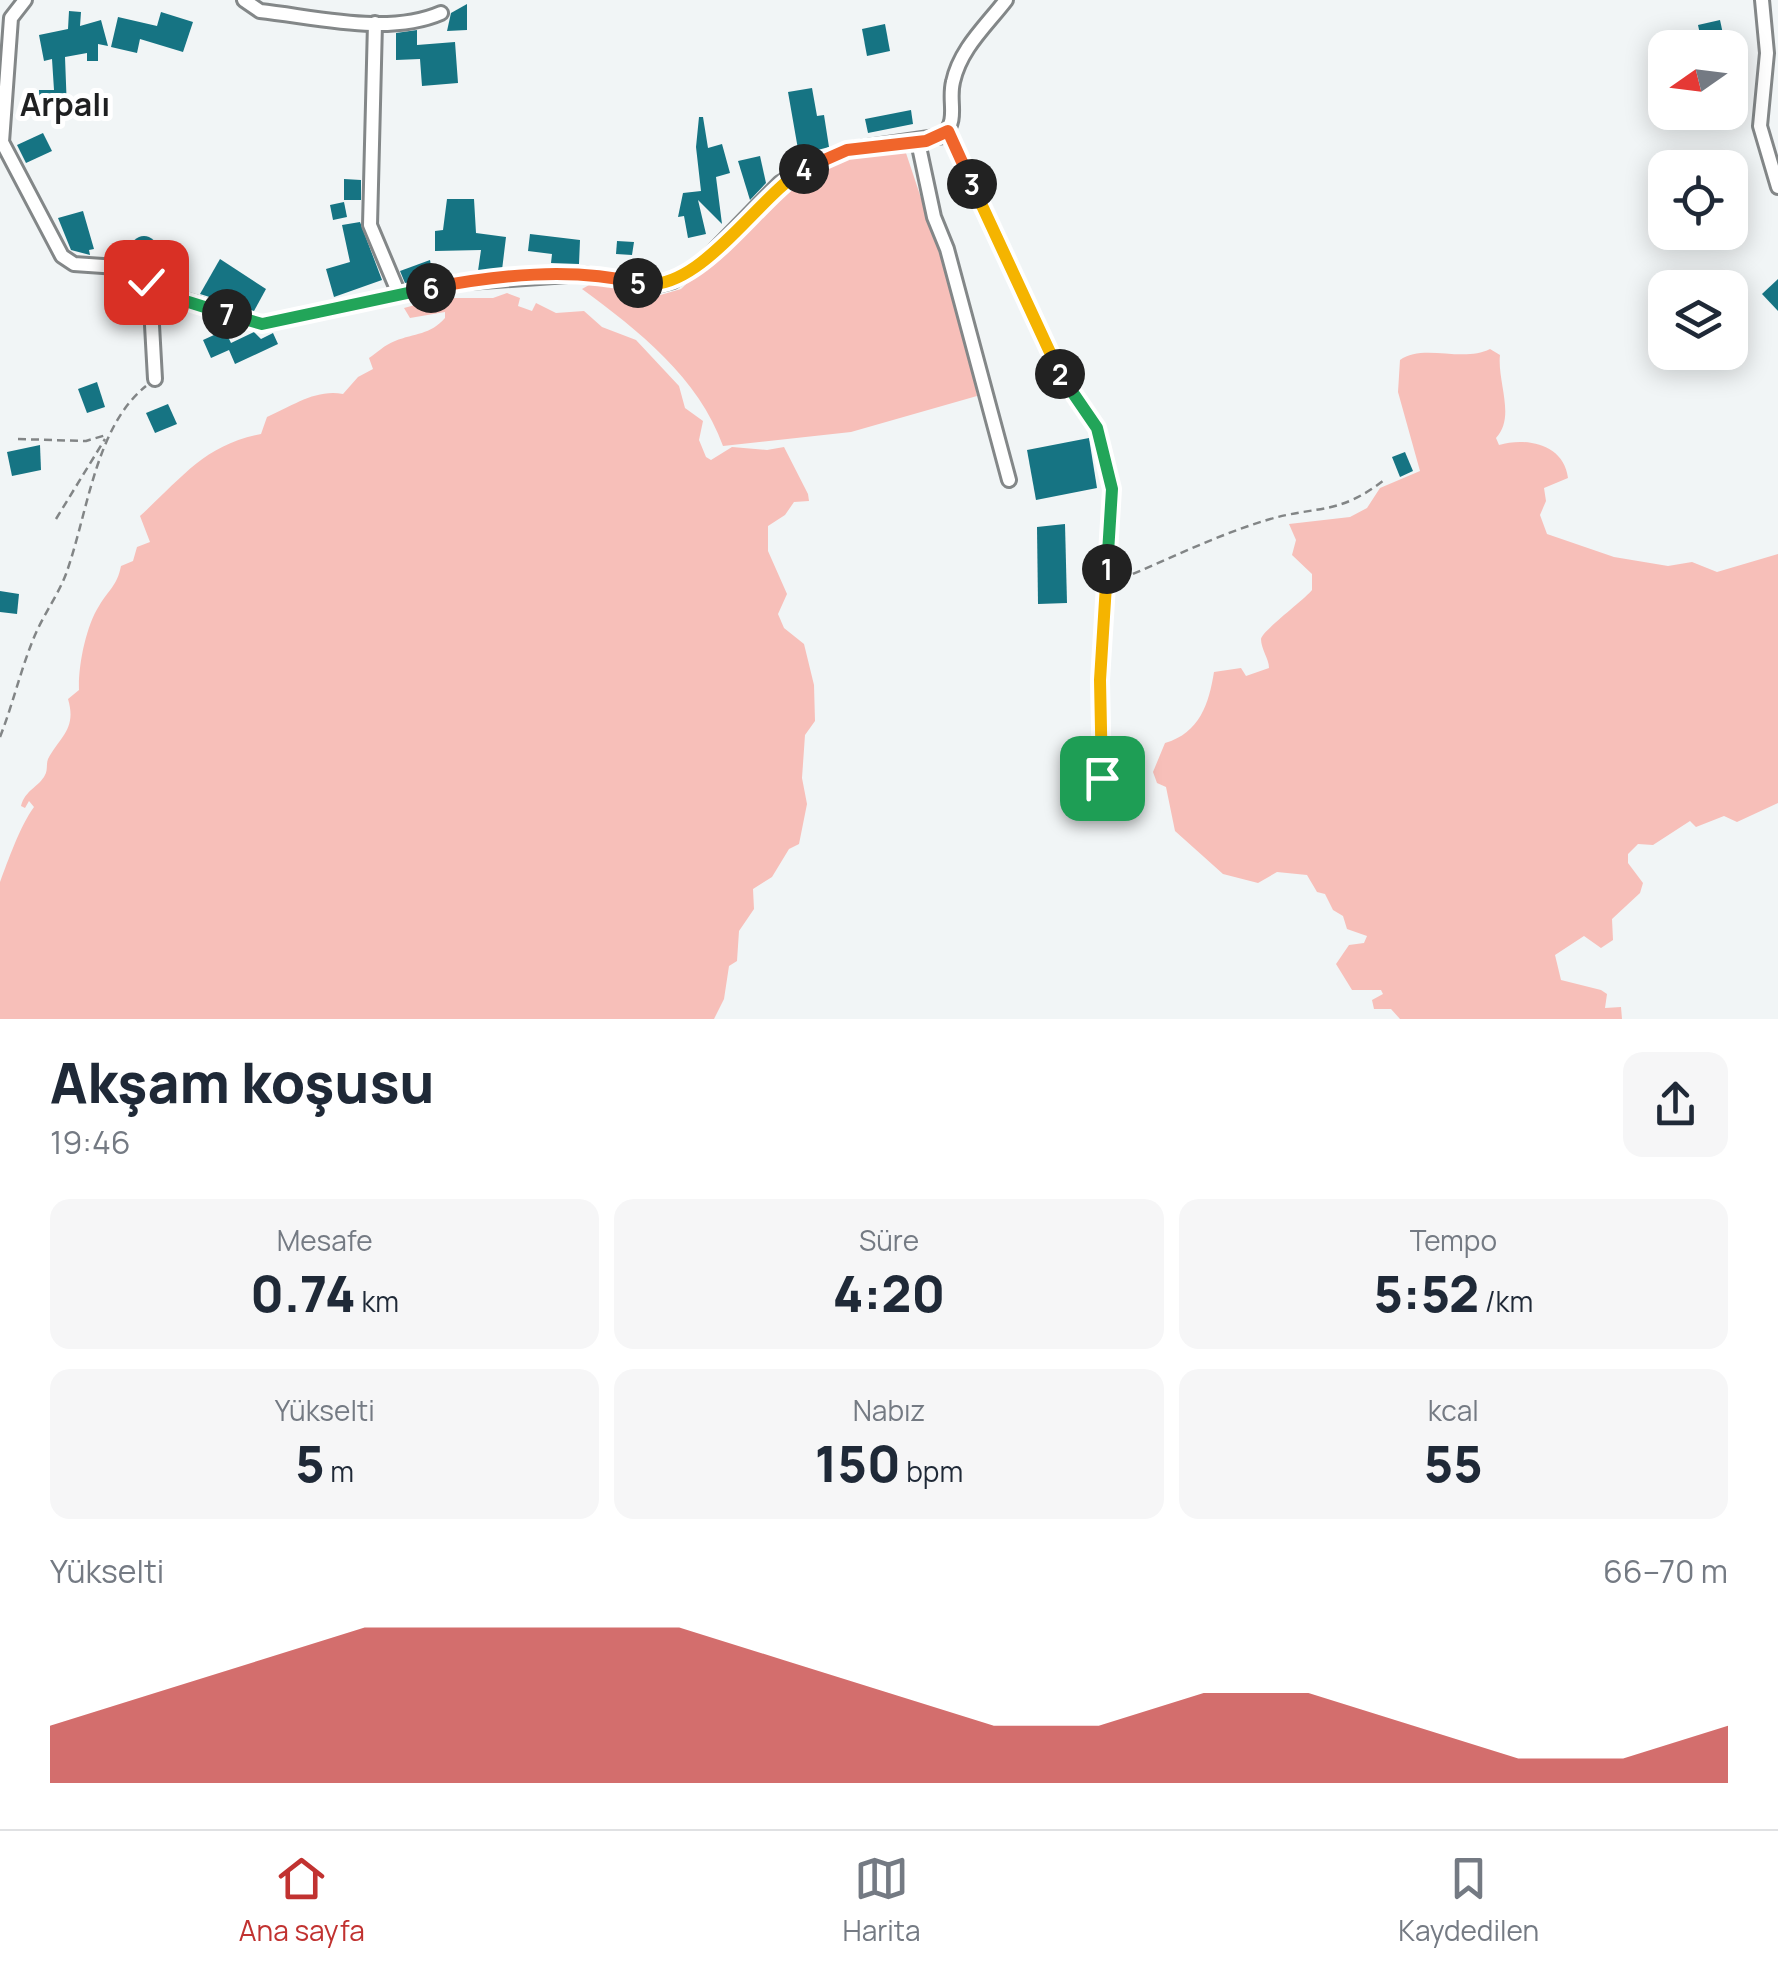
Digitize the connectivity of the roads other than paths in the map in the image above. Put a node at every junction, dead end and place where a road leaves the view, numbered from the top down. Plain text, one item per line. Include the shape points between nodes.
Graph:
1 (25, 0) edge
2 (244, 0) edge
3 (1006, 0) edge
4 (1762, 0) edge
5 (441, 13) dead end
6 (5, 18) edge
7 (375, 23) junction
8 (948, 131) junction
9 (1, 142) edge
10 (918, 142) junction
11 (1778, 187) edge
12 (150, 290) junction
13 (399, 294) junction
14 (155, 379) road end
15 (1009, 480) dead end
16 (1102, 778) dead end

1 - 6 street
2 - 7 street via 260,10
3 - 8 street via 960,61
4 - 11 street via 1768,52 1760,126
5 - 7 street
6 - 9 street
7 - 13 street via 370,225
8 - 10 street
8 - 16 street via 1062,378 1097,428 1112,489 1100,680
9 - 12 street via 66,260 132,268
10 - 13 street via 847,150 804,169 780,184 704,262 664,284 558,274
10 - 15 street
12 - 13 street via 262,324
12 - 14 street

